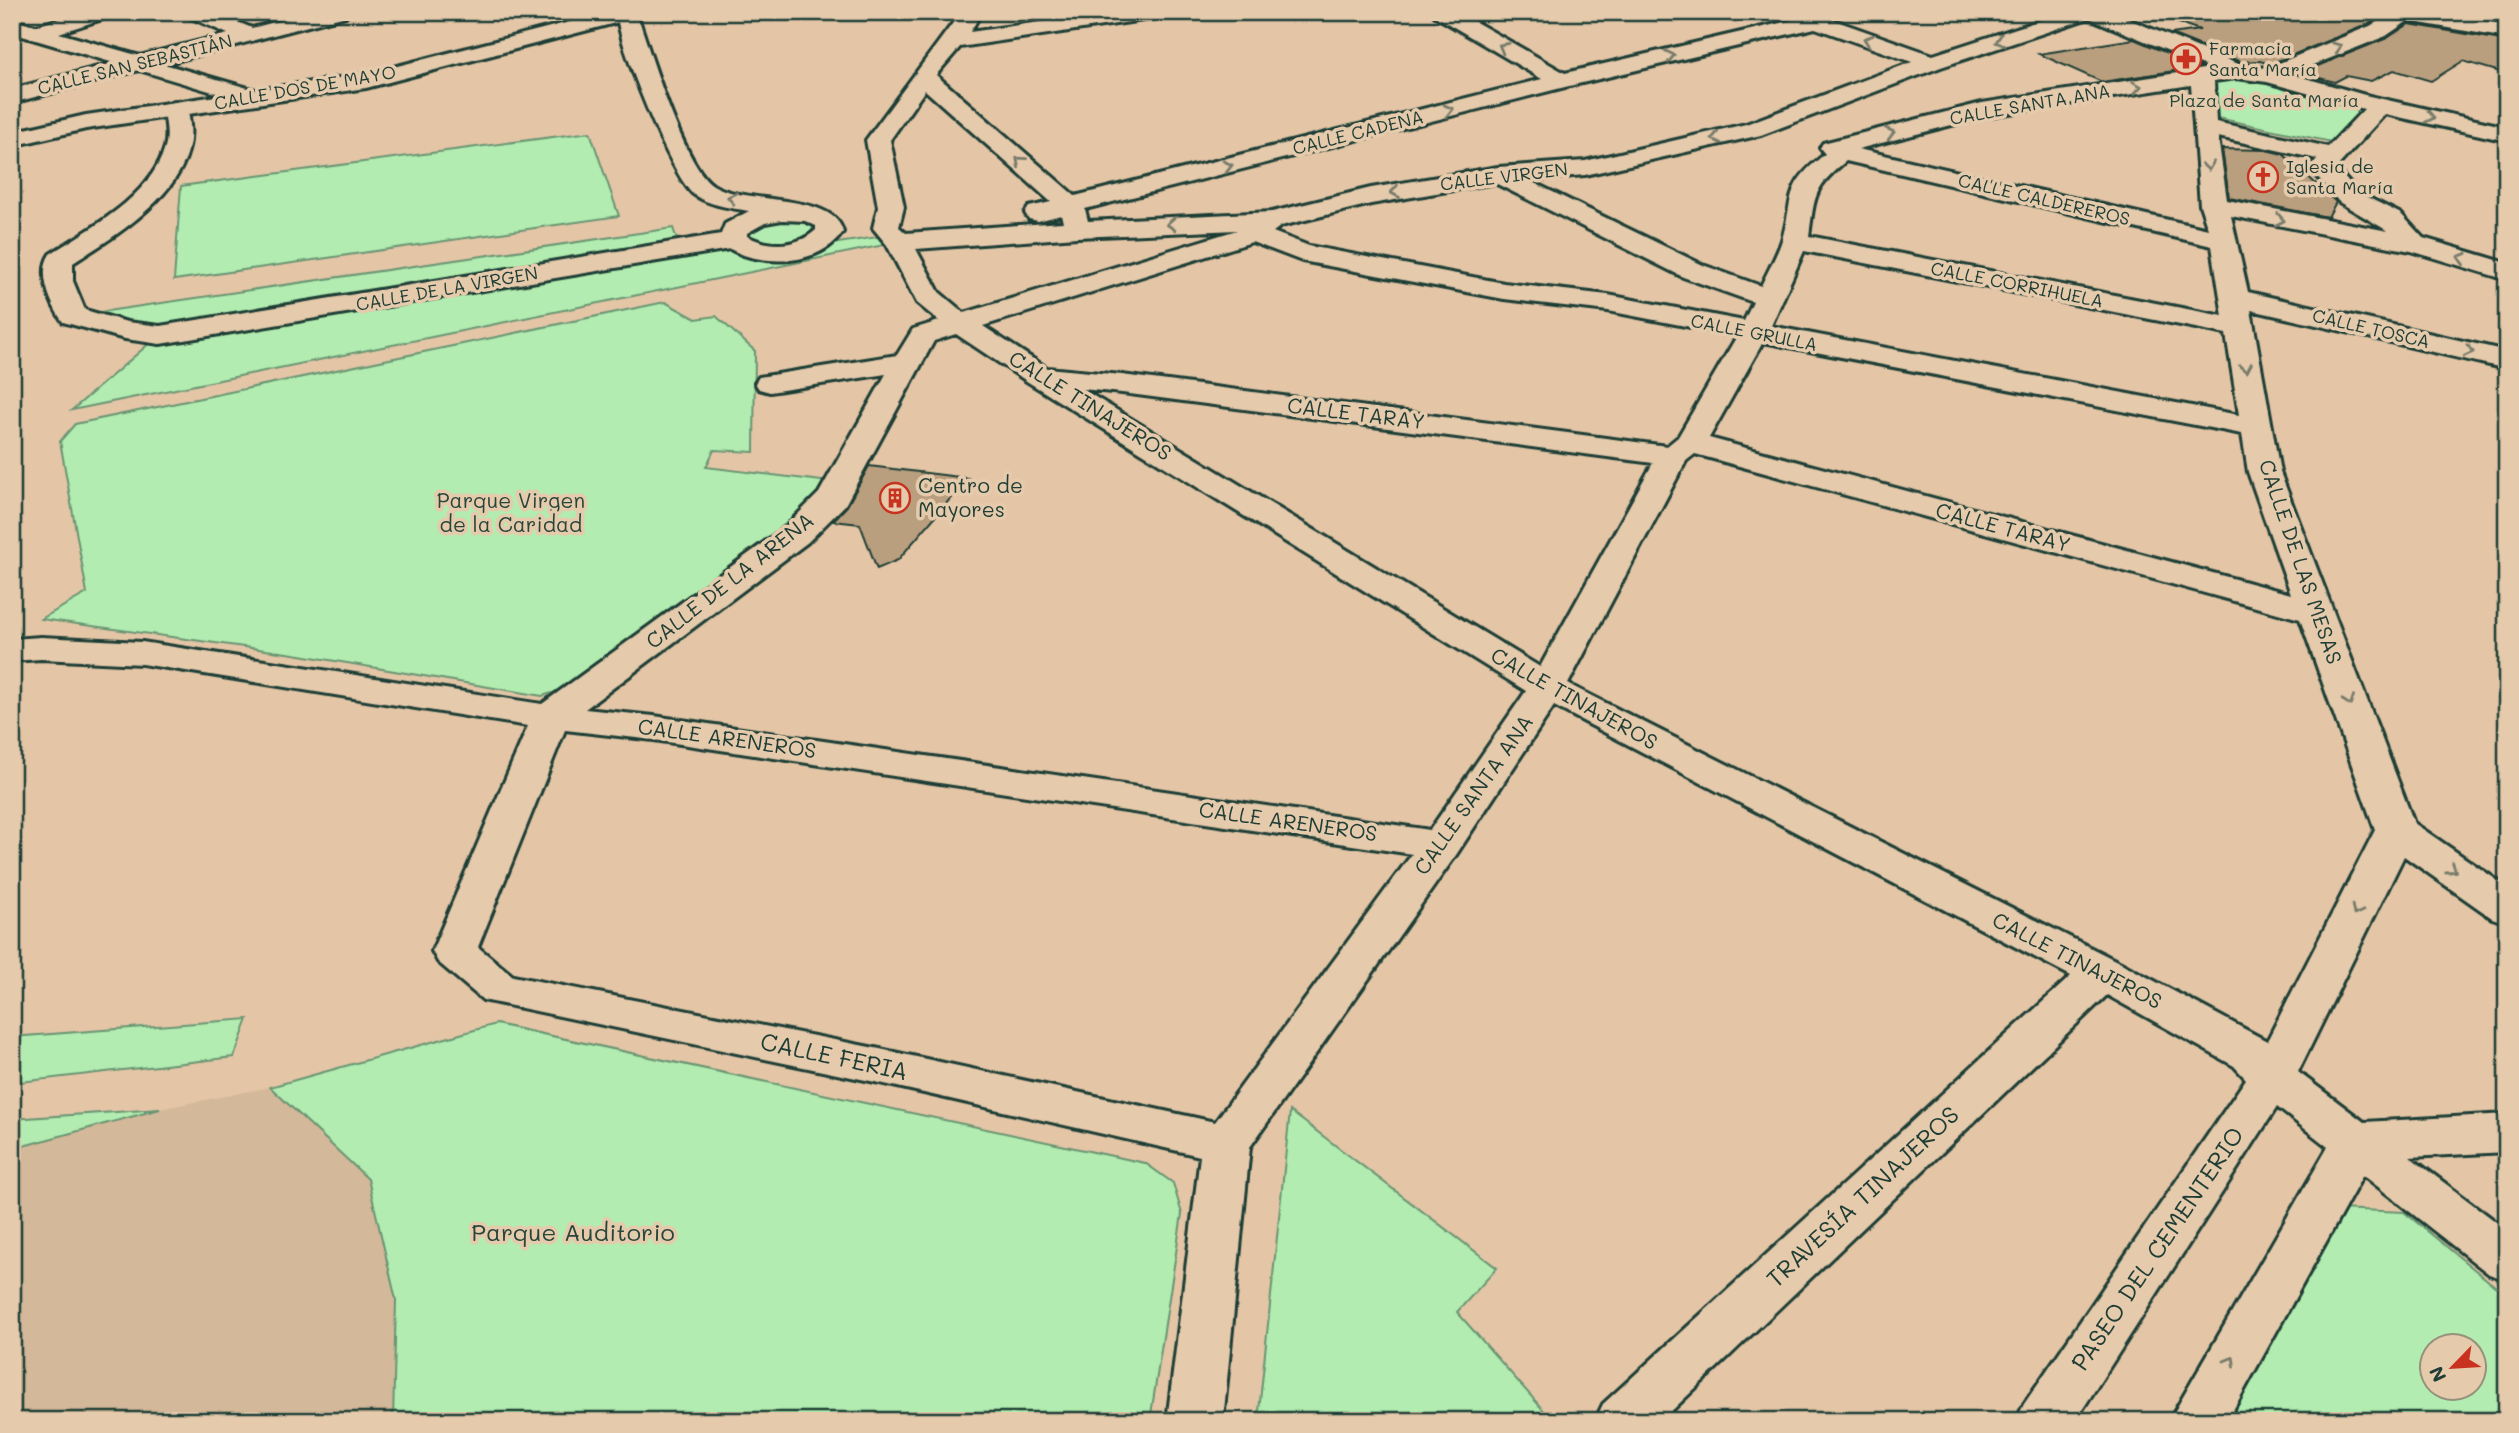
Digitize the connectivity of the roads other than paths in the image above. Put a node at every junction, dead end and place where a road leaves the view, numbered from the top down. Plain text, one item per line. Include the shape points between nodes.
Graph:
1 (105, 12) edge
2 (194, 12) edge
3 (339, 12) edge
4 (972, 12) edge
5 (1157, 12) edge
6 (1443, 12) edge
7 (1790, 12) edge
8 (2090, 12) edge
9 (631, 13) edge
10 (2402, 13) edge
11 (1816, 21) junction
12 (12, 26) edge
13 (2507, 32) edge
14 (38, 33) junction
15 (250, 35) junction
16 (12, 41) edge
17 (953, 41) junction
18 (1933, 62) junction
19 (141, 63) junction
20 (2236, 71) junction
21 (2269, 75) junction
22 (923, 76) junction
23 (2202, 78) junction
24 (1562, 81) junction
25 (12, 96) edge
26 (254, 97) junction
27 (2379, 106) junction
28 (176, 109) junction
29 (2204, 127) junction
30 (1753, 130) junction
31 (2507, 134) edge
32 (12, 139) edge
33 (1846, 153) junction
34 (2333, 155) junction
35 (1497, 175) junction
36 (2213, 205) junction
37 (1074, 217) junction
38 (858, 225) junction
39 (1262, 227) junction
40 (734, 240) junction
41 (1795, 241) junction
42 (2225, 241) junction
43 (2416, 244) junction
44 (2507, 272) edge
45 (1769, 298) junction
46 (2237, 313) junction
47 (958, 322) junction
48 (1753, 333) junction
49 (2507, 360) edge
50 (908, 362) junction
51 (1040, 376) junction
52 (770, 383) dead end
53 (2257, 428) junction
54 (1681, 450) junction
55 (2316, 612) junction
56 (12, 650) edge
57 (1547, 688) junction
58 (551, 716) junction
59 (2396, 830) junction
60 (1441, 845) junction
61 (2507, 908) edge
62 (2103, 973) junction
63 (2272, 1077) junction
64 (2507, 1133) edge
65 (2357, 1141) junction
66 (1226, 1143) junction
67 (2507, 1259) edge
68 (1195, 1421) edge
69 (1623, 1421) edge
70 (2044, 1421) edge
71 (2197, 1421) edge

1 - 14 street
2 - 15 street
3 - 15 street, CALLE SAN SEBASTIÁN
4 - 17 street, CALLE TINAJEROS
5 - 17 street
24 -> 6 street
7 - 11 street
8 -> 18 street, CALLE VIRGEN
8 - 20 street
9 - 26 street, CALLE DOS DE MAYO via 366,81
38 -> 9 street via 721,195 696,184 680,160
10 - 13 street
21 -> 10 street via 2378,31
18 -> 11 street
24 -> 11 street, CALLE CADENA
12 - 14 street
14 - 16 street
14 - 19 street
15 - 19 street, CALLE SAN SEBASTIÁN
17 - 22 street, CALLE TINAJEROS
18 - 30 street, CALLE VIRGEN
19 - 25 street, CALLE SAN SEBASTIÁN
19 - 26 street
20 - 21 street
20 - 23 street, CALLE SANTA ANA
21 - 27 street
37 -> 22 street
22 - 38 street, CALLE TINAJEROS via 878,140
23 - 29 street
33 -> 23 street, CALLE SANTA ANA via 1982,110
37 -> 24 street, CALLE CADENA
26 - 28 street, CALLE DOS DE MAYO
27 -> 31 street
27 - 34 street
28 - 32 street, CALLE DOS DE MAYO
28 - 40 street, CALLE DE LA VIRGEN via 179,145 169,171 119,222 61,260 59,281 74,316 160,335
29 - 34 street
29 -> 36 street
30 - 33 street, CALLE CALDEREROS
30 -> 35 street, CALLE VIRGEN via 1586,168
33 - 41 street, CALLE SANTA ANA via 1818,172 1803,192
33 - 42 street, CALLE CALDEREROS
34 - 43 street via 2322,169 2348,197 2392,220
35 -> 39 street, CALLE VIRGEN via 1371,196
35 - 45 street via 1693,271
36 - 42 street, CALLE DE LAS MESAS
36 -> 43 street
37 - 38 street, CALLE VIRGEN
39 -> 37 street, CALLE VIRGEN
38 - 40 street via 799,249 758,251
38 - 40 street via 771,214 744,222 734,230
38 - 47 street, CALLE TINAJEROS via 927,297
39 - 47 street, CALLE DE LA ARENA
39 - 48 street, CALLE GRULLA via 1314,256 1504,291 1608,303
41 - 45 street, CALLE SANTA ANA
41 - 46 street, CALLE CORRIHUELA
42 - 46 street, CALLE DE LAS MESAS
44 -> 43 street
45 - 48 street, CALLE SANTA ANA
46 -> 49 street, CALLE TOSCA
46 -> 53 street, CALLE DE LAS MESAS
47 - 50 street, CALLE DE LA ARENA via 923,335
47 - 51 street, CALLE TINAJEROS
48 - 53 street, CALLE GRULLA
48 - 54 street, CALLE SANTA ANA
50 - 52 street
50 - 58 street, CALLE DE LA ARENA via 833,498 796,535
51 - 54 street, CALLE TARAY
51 - 57 street, CALLE TINAJEROS
53 - 55 street, CALLE DE LAS MESAS via 2264,472
54 - 55 street, CALLE TARAY
54 - 57 street, CALLE SANTA ANA
55 -> 59 street, CALLE DE LAS MESAS
56 - 58 street, CALLE ARENEROS via 142,653
57 - 60 street, CALLE SANTA ANA
57 - 62 street, CALLE TINAJEROS
58 - 60 street, CALLE ARENEROS
58 - 66 street, CALLE FERIA via 454,951 499,989 880,1066
59 -> 61 street
59 -> 63 street
60 - 66 street, CALLE SANTA ANA
62 - 63 street, CALLE TINAJEROS via 2251,1054
62 - 69 street, TRAVESÍA TINAJEROS
63 - 65 street, CALLE TINAJEROS
63 - 70 street, PASEO DEL CEMENTERIO
64 - 65 street
65 - 67 street, CALLE TINAJEROS
71 -> 65 street
66 - 68 street, CALLE SANTA ANA

